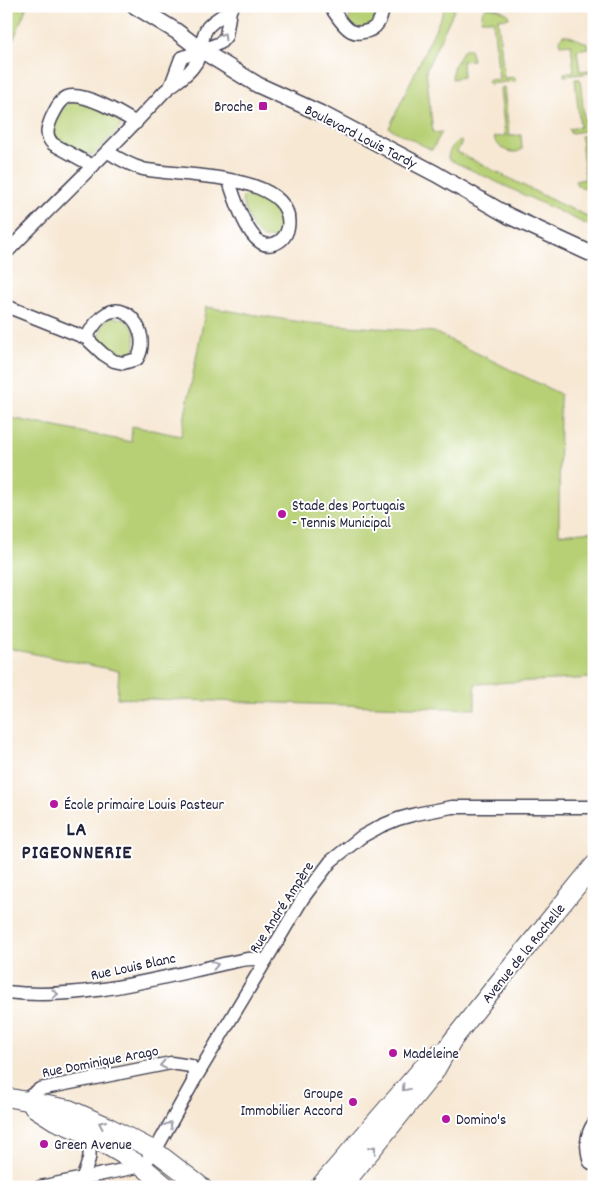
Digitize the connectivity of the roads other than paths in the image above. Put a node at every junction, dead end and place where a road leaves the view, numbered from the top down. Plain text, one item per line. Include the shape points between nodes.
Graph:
1 (135, 6) edge
2 (384, 6) edge
3 (332, 7) edge
4 (232, 8) edge
5 (201, 50) junction
6 (136, 123) junction
7 (108, 152) junction
8 (93, 166) junction
9 (229, 180) junction
10 (6, 253) edge
11 (594, 255) edge
12 (6, 306) edge
13 (86, 338) junction
14 (574, 807) junction
15 (594, 807) edge
16 (594, 818) edge
17 (594, 865) edge
18 (264, 961) junction
19 (6, 992) edge
20 (452, 1041) junction
21 (206, 1060) junction
22 (188, 1064) junction
23 (192, 1084) junction
24 (14, 1099) edge
25 (594, 1123) edge
26 (87, 1134) junction
27 (155, 1151) junction
28 (594, 1165) edge
29 (142, 1166) junction
30 (82, 1179) junction
31 (40, 1187) edge
32 (167, 1187) edge
33 (202, 1187) edge
34 (319, 1187) edge
35 (342, 1187) edge

1 - 5 street, Boulevard Louis Tardy
2 - 3 street via 378,25 373,30 359,33 345,26
4 - 5 street via 205,31
5 -> 4 street via 220,43 226,36
5 - 6 street via 181,58 171,85
5 - 11 street, Boulevard Louis Tardy via 258,85 322,114 509,216
6 - 7 street
6 - 8 street via 81,97 62,100 47,127 48,140
7 - 8 street
7 - 9 street via 143,169
8 - 10 street
9 - 9 street via 266,190 282,204 288,229 278,243 270,246 253,236 239,211
12 - 13 street
13 - 13 street via 103,354 123,363 137,359 142,347 140,329 122,312 105,314
14 - 15 street, Rue André Ampère
14 - 16 street, Rue André Ampère via 583,809
14 - 18 street, Rue André Ampère via 452,807 416,814 381,826 341,851 321,872
17 - 20 main road, Avenue de la Rochelle
19 -> 18 street, Rue Louis Blanc via 62,994 103,990 237,960 254,958
18 - 21 street, Rue André Ampère
20 -> 34 main road, Avenue de la Rochelle via 423,1068
35 -> 20 main road, Avenue de la Rochelle via 434,1073
21 - 22 street, Rue Dominique Arago
21 - 23 street, Rue André Ampère
22 - 23 street via 194,1071
22 -> 24 street, Rue Dominique Arago via 171,1064 40,1089
27 -> 23 street, Rue André Ampère
24 - 26 main road
27 -> 24 main road via 69,1110
25 - 28 street via 588,1132 587,1142 590,1162
26 - 29 main road
26 - 30 street via 91,1150
27 - 29 street, Rue André Ampère
27 - 33 main road
29 - 30 street
29 - 32 main road
30 - 31 street

